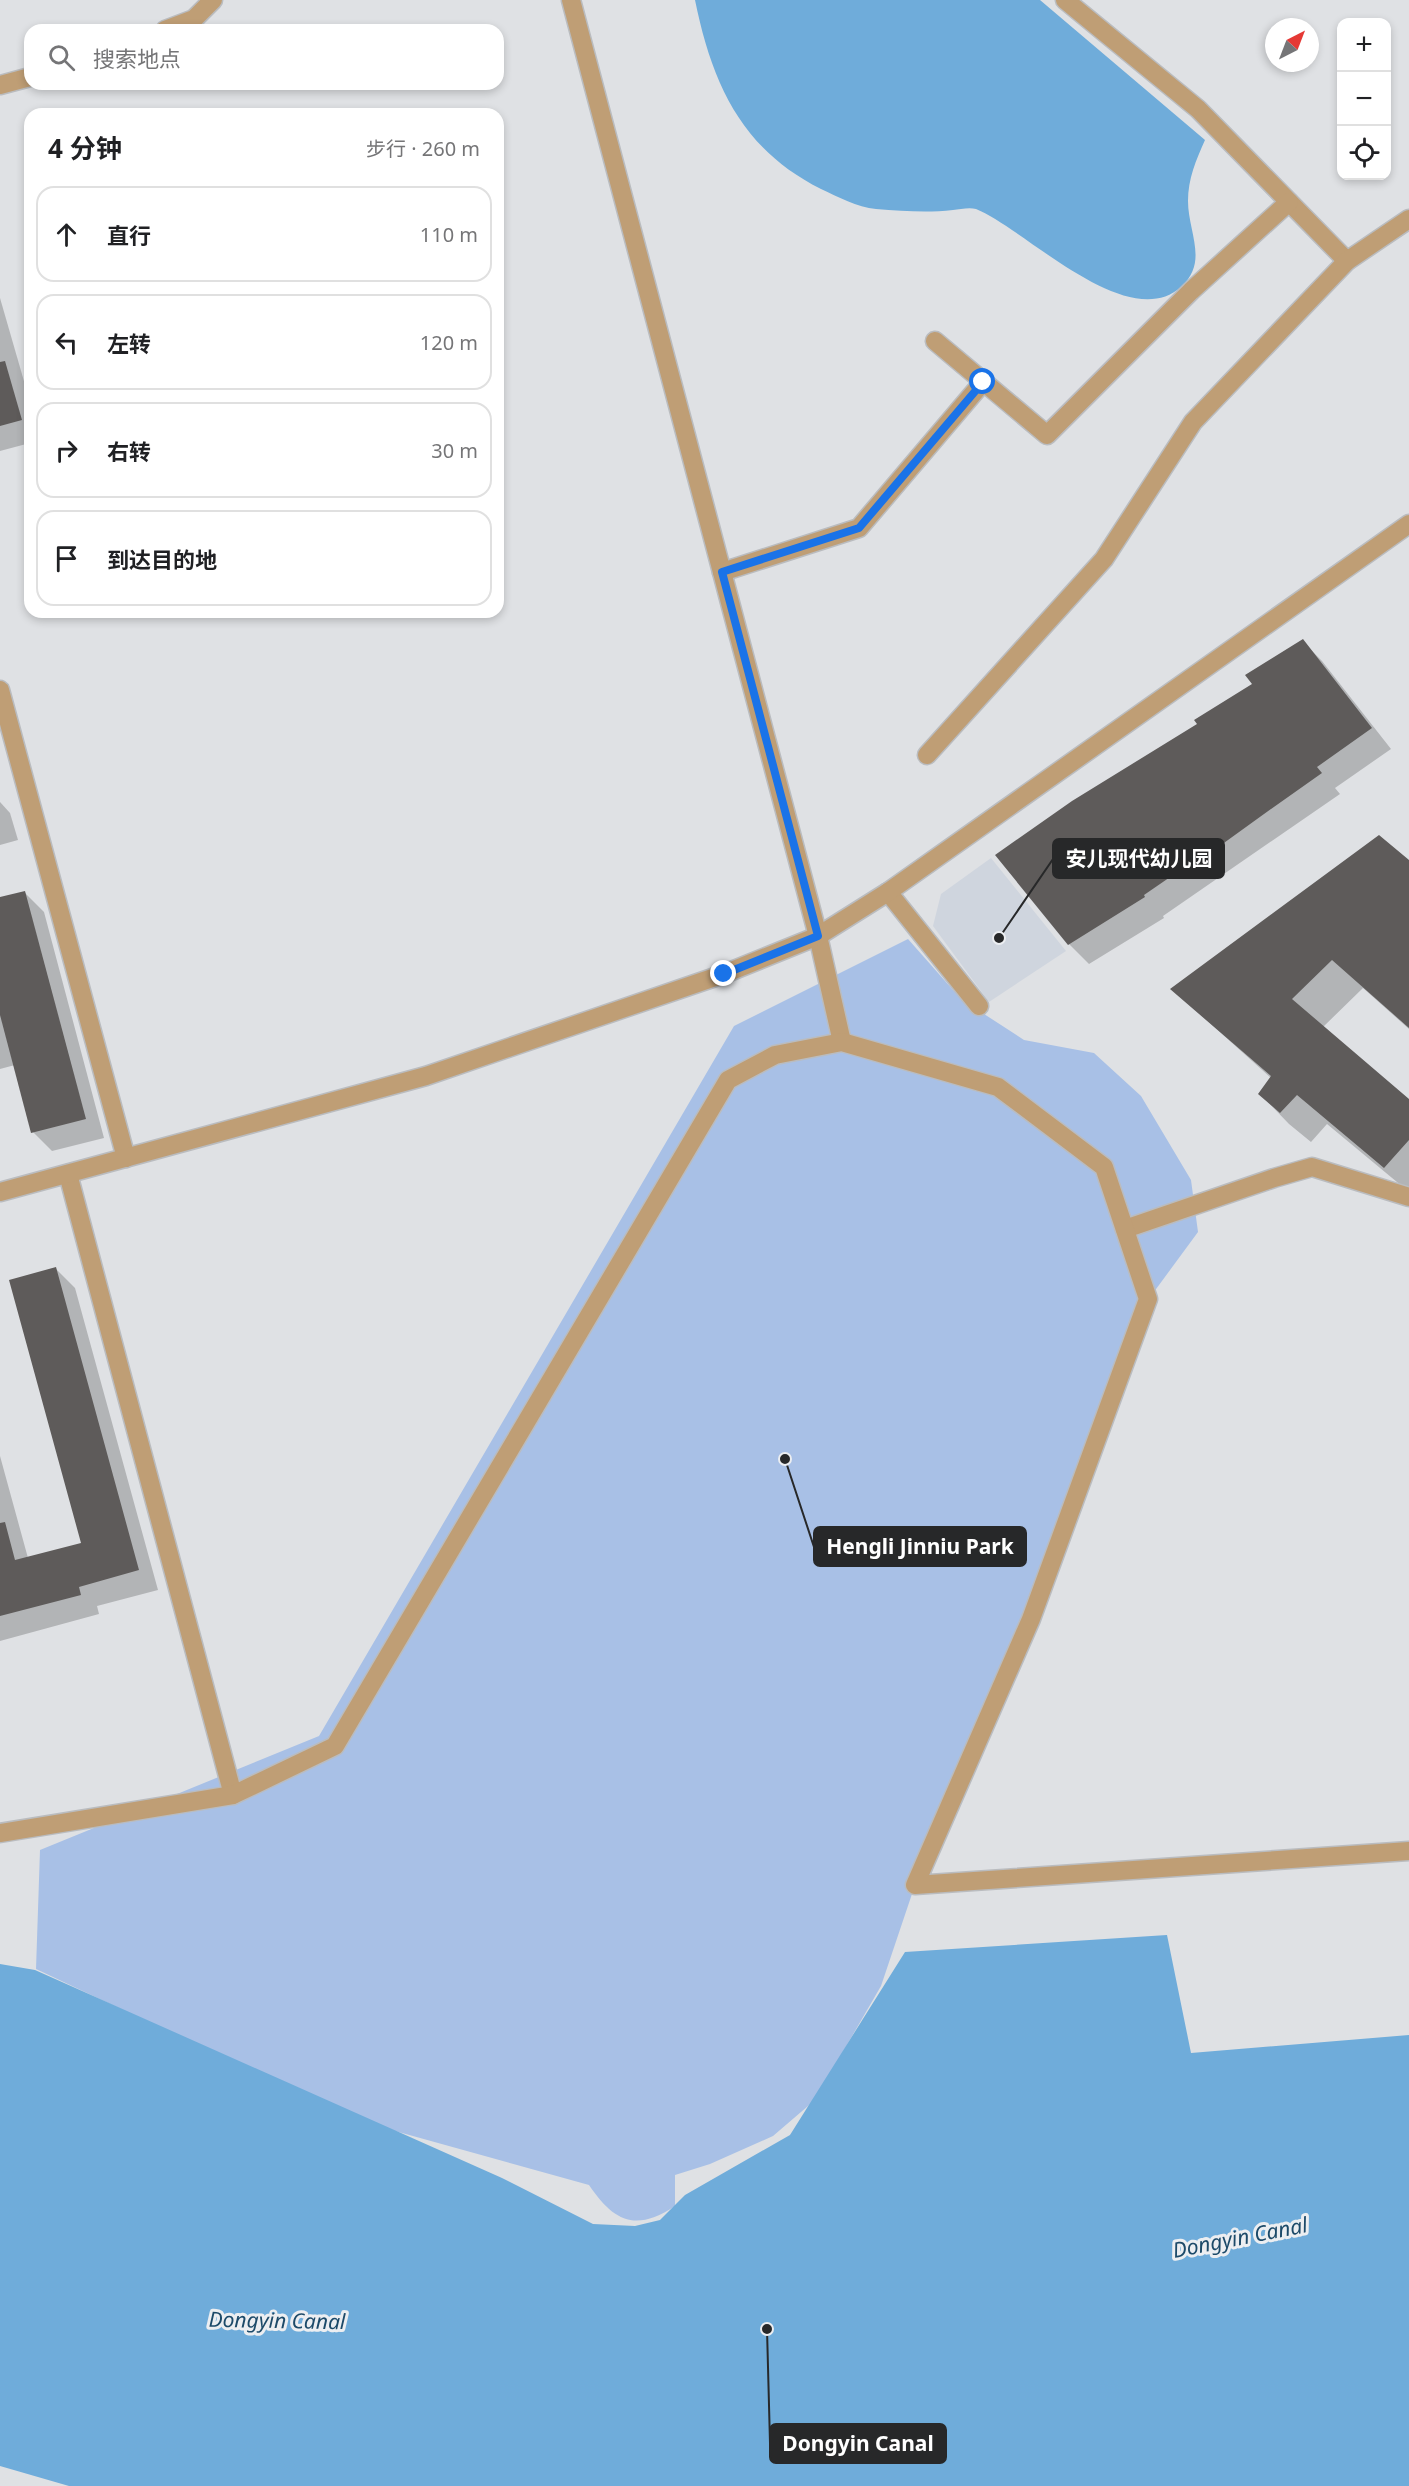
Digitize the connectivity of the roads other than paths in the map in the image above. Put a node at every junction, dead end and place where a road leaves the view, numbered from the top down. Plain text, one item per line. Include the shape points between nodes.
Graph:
1 (213, 0) edge
2 (571, 0) edge
3 (1065, 0) edge
4 (181, 24) edge
5 (24, 78) edge
6 (0, 85) edge
7 (1289, 202) junction
8 (1409, 219) edge
9 (1347, 261) junction
10 (934, 341) dead end
11 (983, 382) junction
12 (1409, 524) edge
13 (722, 572) junction
14 (0, 690) edge
15 (927, 756) dead end
16 (888, 892) junction
17 (818, 936) junction
18 (979, 1006) dead end
19 (842, 1042) junction
20 (126, 1158) junction
21 (68, 1174) junction
22 (0, 1192) edge
23 (1409, 1197) edge
24 (1125, 1229) junction
25 (233, 1795) junction
26 (0, 1833) edge
27 (1409, 1851) edge

1 - 4 street via 194,19
2 - 13 street
3 - 7 street via 1198,109
5 - 6 street
7 - 9 street
7 - 11 street via 1191,291 1047,435
8 - 9 street
9 - 15 street via 1193,422 1104,559
10 - 11 street
11 - 13 street via 859,528
12 - 16 street
13 - 17 street
14 - 20 street
16 - 17 street
16 - 18 street
17 - 19 street
17 - 20 street via 724,974 426,1076
19 - 24 street via 998,1087 1104,1167
19 - 25 street via 775,1055 728,1080 334,1746
20 - 21 street
21 - 22 street
21 - 25 street
23 - 24 street via 1312,1167
24 - 27 street via 1148,1299 1031,1619 915,1885
25 - 26 street

